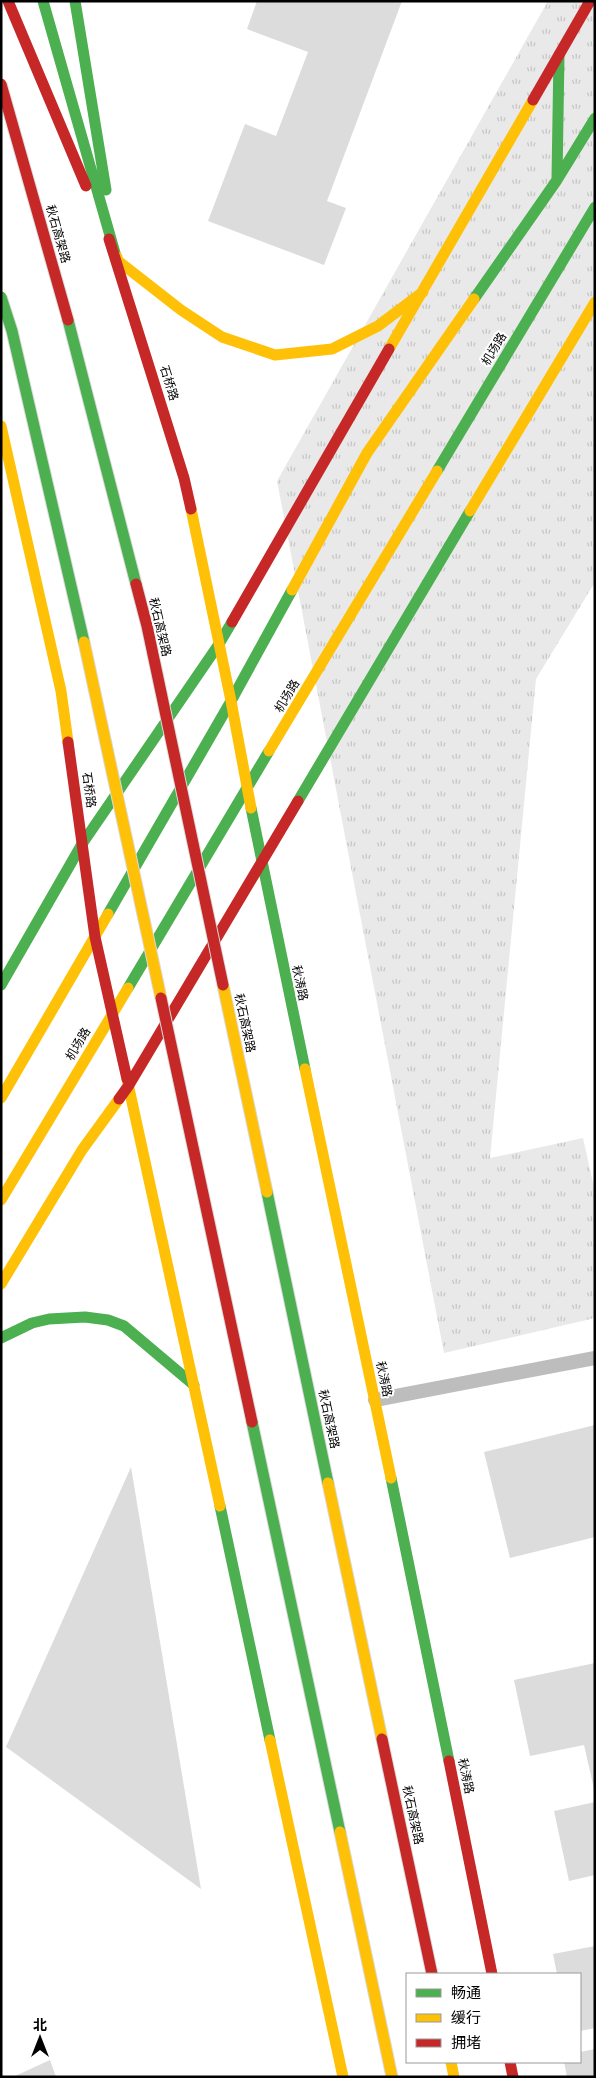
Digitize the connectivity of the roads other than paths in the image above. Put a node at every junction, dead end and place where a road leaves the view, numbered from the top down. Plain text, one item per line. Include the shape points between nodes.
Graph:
1 (8, 1) edge
2 (43, 1) edge
3 (75, 1) edge
4 (590, 1) edge
5 (559, 55) junction
6 (1, 84) edge
7 (595, 118) edge
8 (557, 180) junction
9 (595, 207) edge
10 (117, 260) junction
11 (423, 292) junction
12 (1, 296) edge
13 (595, 302) edge
14 (1, 426) edge
15 (219, 644) junction
16 (231, 701) junction
17 (247, 789) junction
18 (82, 844) junction
19 (260, 862) junction
20 (95, 937) junction
21 (1, 985) edge
22 (113, 1012) junction
23 (129, 1085) junction
24 (1, 1098) edge
25 (1, 1200) edge
26 (1, 1284) edge
27 (1, 1338) edge
28 (595, 1358) edge
29 (194, 1385) junction
30 (375, 1400) junction
31 (432, 1973) edge
32 (492, 1973) edge
33 (451, 2063) edge
34 (510, 2063) edge
35 (343, 2077) edge
36 (392, 2077) edge
37 (454, 2077) edge
38 (513, 2077) edge

1 - 10 main road, 石桥路
2 - 10 main road
3 - 10 main road
4 - 5 main road
5 - 8 main road
5 - 11 main road
6 - 31 main road, 秋石高架路, bridge via 67,317 147,626
7 - 8 main road
8 - 16 main road via 366,453
9 - 17 main road, 机场路
10 - 11 main road via 222,337 275,355 332,349 378,326
10 - 15 main road, 石桥路 via 184,478
11 - 15 main road
12 - 36 main road, bridge via 81,626
13 - 19 main road
14 - 18 main road, 石桥路 via 61,691
15 - 16 main road, 石桥路
15 - 18 main road
16 - 17 main road, 石桥路
16 - 20 main road
17 - 19 main road, 秋涛路
17 - 22 main road, 机场路
18 - 20 main road, 石桥路
18 - 21 main road
19 - 23 main road
19 - 30 main road, 秋涛路
20 - 22 main road, 石桥路
20 - 24 main road
22 - 23 main road
22 - 25 main road, 机场路
23 - 26 main road via 82,1150
23 - 29 main road
27 - 29 main road via 32,1323 49,1319 85,1317 108,1320 124,1326
28 - 30 lane
29 - 35 main road
30 - 32 main road, 秋涛路
33 - 37 main road
34 - 38 main road

